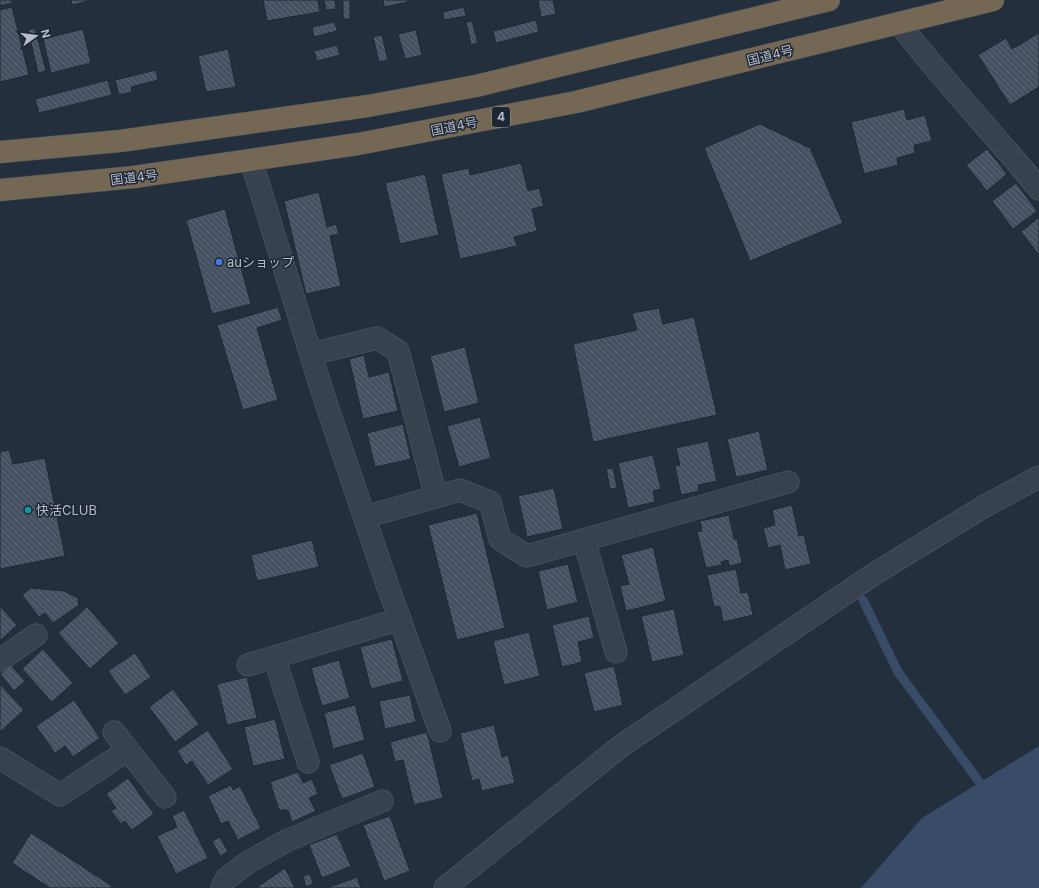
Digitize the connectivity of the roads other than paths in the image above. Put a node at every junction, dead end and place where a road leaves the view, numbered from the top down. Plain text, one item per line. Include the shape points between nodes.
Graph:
1 (829, 0) edge
2 (993, 0) edge
3 (899, 23) junction
4 (0, 152) edge
5 (251, 160) junction
6 (1039, 189) edge
7 (0, 190) edge
8 (310, 354) junction
9 (1039, 477) edge
10 (788, 482) dead end
11 (436, 497) junction
12 (365, 517) junction
13 (584, 540) junction
14 (400, 619) junction
15 (36, 635) dead end
16 (616, 652) dead end
17 (274, 657) junction
18 (0, 660) edge
19 (248, 665) dead end
20 (440, 731) dead end
21 (114, 732) dead end
22 (128, 750) junction
23 (0, 758) edge
24 (308, 762) dead end
25 (165, 797) dead end
26 (382, 801) dead end
27 (222, 888) edge
28 (444, 888) edge

1 - 4 highway via 476,86 368,106 120,141
2 - 3 highway, 国道4号 / 4
3 - 5 highway, 国道4号 / 4 via 576,102 358,144
3 - 6 street
5 - 7 highway, 国道4号 / 4 via 134,178
5 - 8 street
8 - 11 street via 377,338 398,351
8 - 12 street
9 - 28 street via 983,507 874,574 620,746
10 - 13 street
11 - 12 street
11 - 13 street via 460,490 490,502 500,539 527,556
12 - 14 street
13 - 16 street
14 - 17 street
14 - 20 street
15 - 18 street
17 - 19 street
17 - 24 street
21 - 22 street
22 - 23 street via 60,795
22 - 25 street
26 - 27 street via 286,841 246,863 226,880

